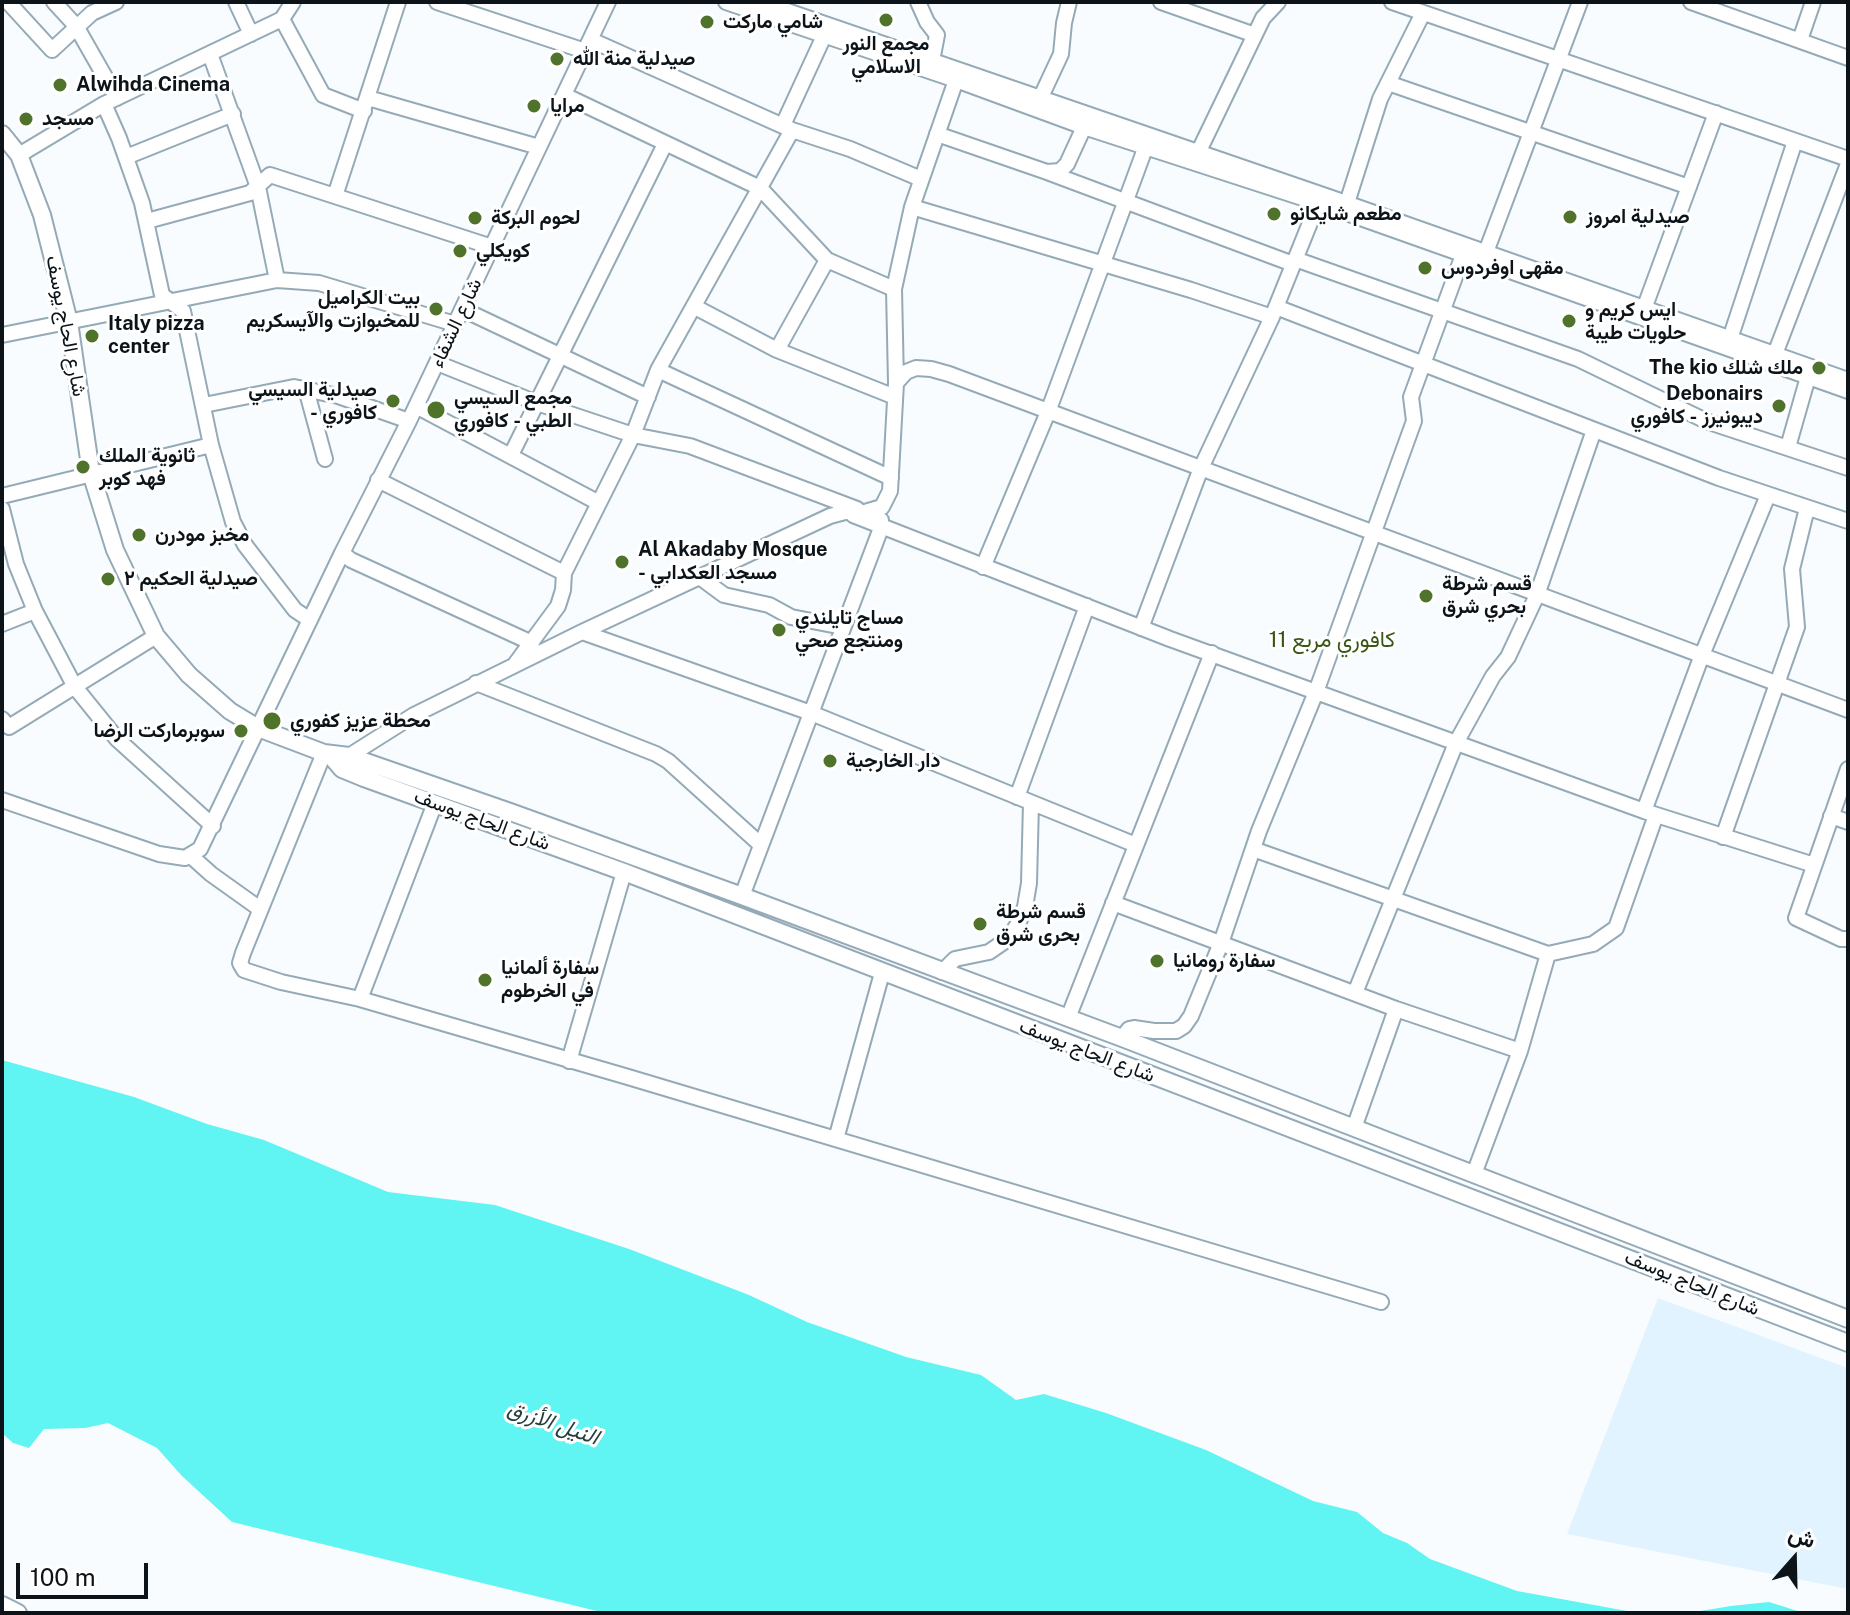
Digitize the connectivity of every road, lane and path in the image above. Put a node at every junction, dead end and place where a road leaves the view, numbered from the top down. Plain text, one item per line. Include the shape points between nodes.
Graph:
1 (4, 2) edge
2 (54, 2) edge
3 (116, 2) edge
4 (236, 2) edge
5 (293, 2) edge
6 (398, 2) edge
7 (437, 2) edge
8 (608, 2) edge
9 (726, 2) edge
10 (761, 2) edge
11 (918, 2) edge
12 (1069, 2) edge
13 (1161, 2) edge
14 (1278, 2) edge
15 (1392, 2) edge
16 (1691, 2) edge
17 (1813, 2) edge
18 (1576, 3) edge
19 (1423, 13) junction
20 (282, 19) junction
21 (76, 26) junction
22 (822, 29) junction
23 (251, 34) junction
24 (1255, 35) junction
25 (1800, 40) junction
26 (588, 45) junction
27 (210, 54) junction
28 (1848, 58) edge
29 (1557, 59) junction
30 (932, 61) junction
31 (956, 80) junction
32 (1388, 83) junction
33 (564, 95) junction
34 (1040, 99) junction
35 (110, 101) junction
36 (366, 105) junction
37 (1716, 113) junction
38 (233, 114) junction
39 (788, 127) junction
40 (1084, 127) junction
41 (1530, 130) junction
42 (2, 134) edge
43 (937, 134) junction
44 (1795, 141) junction
45 (665, 144) junction
46 (1146, 146) junction
47 (539, 147) junction
48 (1198, 153) junction
49 (19, 155) junction
50 (126, 157) junction
51 (1848, 162) edge
52 (1047, 172) junction
53 (921, 179) junction
54 (258, 187) junction
55 (1689, 187) junction
56 (760, 188) junction
57 (335, 196) junction
58 (1126, 203) junction
59 (1318, 203) junction
60 (1347, 203) junction
61 (912, 207) junction
62 (147, 221) junction
63 (492, 247) junction
64 (1463, 255) junction
65 (1484, 257) junction
66 (827, 260) junction
67 (1294, 261) junction
68 (1101, 264) junction
69 (277, 280) junction
70 (894, 289) junction
71 (171, 302) junction
72 (695, 307) junction
73 (462, 309) junction
74 (1644, 309) junction
75 (1443, 311) junction
76 (1274, 312) junction
77 (69, 322) junction
78 (455, 324) junction
79 (2, 335) edge
80 (1730, 339) junction
81 (777, 350) junction
82 (1775, 354) junction
83 (560, 356) junction
84 (1760, 360) junction
85 (437, 363) junction
86 (1424, 364) junction
87 (658, 370) junction
88 (1808, 377) junction
89 (1848, 380) edge
90 (306, 389) junction
91 (896, 390) junction
92 (1848, 391) edge
93 (648, 397) junction
94 (537, 403) junction
95 (204, 405) junction
96 (416, 406) junction
97 (1048, 412) junction
98 (409, 421) junction
99 (1594, 430) junction
100 (633, 435) junction
101 (211, 445) junction
102 (1788, 447) junction
103 (511, 455) junction
104 (325, 459) dead end
105 (1201, 468) junction
106 (1848, 468) edge
107 (91, 473) junction
108 (891, 478) junction
109 (378, 480) junction
110 (1768, 495) junction
111 (2, 496) edge
112 (599, 503) junction
113 (882, 507) junction
114 (1807, 508) junction
115 (2, 509) edge
116 (845, 512) junction
117 (865, 512) junction
118 (1848, 521) edge
119 (881, 528) junction
120 (1371, 533) junction
121 (342, 553) junction
122 (983, 567) junction
123 (564, 573) junction
124 (701, 578) junction
125 (1537, 595) junction
126 (1087, 606) junction
127 (35, 611) junction
128 (310, 620) junction
129 (2, 624) edge
130 (843, 627) junction
131 (1141, 628) junction
132 (582, 632) junction
133 (156, 636) junction
134 (532, 643) junction
135 (1212, 653) junction
136 (1702, 655) junction
137 (514, 666) junction
138 (476, 683) junction
139 (1778, 683) junction
140 (75, 687) junction
141 (1316, 692) junction
142 (1848, 710) edge
143 (811, 713) junction
144 (4, 726) edge
145 (258, 728) junction
146 (385, 732) junction
147 (1456, 743) junction
148 (327, 754) junction
149 (345, 762) junction
150 (1848, 769) edge
151 (367, 771) junction
152 (1017, 797) junction
153 (2, 800) edge
154 (435, 803) junction
155 (1031, 803) junction
156 (1650, 813) junction
157 (1831, 816) junction
158 (1848, 822) edge
159 (213, 826) junction
160 (1723, 837) junction
161 (761, 845) junction
162 (1136, 845) junction
163 (1253, 849) junction
164 (191, 856) junction
165 (1814, 865) junction
166 (624, 872) junction
167 (742, 896) junction
168 (1393, 900) junction
169 (1113, 903) junction
170 (260, 909) junction
171 (1848, 939) edge
172 (1221, 943) junction
173 (1548, 954) junction
174 (942, 972) junction
175 (882, 973) junction
176 (935, 993) junction
177 (1355, 993) junction
178 (360, 999) junction
179 (1396, 1009) junction
180 (1068, 1018) junction
181 (1122, 1038) junction
182 (1520, 1051) junction
183 (569, 1061) junction
184 (1354, 1128) junction
185 (836, 1139) junction
186 (1474, 1174) junction
187 (1684, 1256) junction
188 (1676, 1277) junction
189 (1381, 1302) dead end
190 (1848, 1319) edge
191 (1848, 1343) edge
192 (2, 1605) edge
193 (18, 1613) edge

1 - 21 street via 52,50
2 - 21 street
3 - 21 street
4 - 23 street
5 - 20 street
6 - 36 street
7 - 26 street
8 - 26 street, شارع الشفاء
9 - 22 street
10 - 22 street
11 - 30 street via 937,35
12 - 34 street via 1061,54
13 - 24 street
14 - 24 street
15 - 19 street
16 - 25 street
17 - 25 street
18 - 29 street
19 - 29 street
19 - 32 street
20 - 23 street
20 - 36 street via 323,95
21 - 35 street
22 - 30 street
22 - 31 street
22 - 39 street
23 - 27 street
24 - 48 street
25 - 28 street
26 - 33 street, شارع الشفاء
26 - 39 street
27 - 35 street
27 - 38 street
29 - 37 street
29 - 41 street
30 - 34 street
31 - 40 street
31 - 43 street
32 - 41 street
32 - 60 street
33 - 45 street
33 - 47 street, شارع الشفاء
34 - 48 street
35 - 49 street
35 - 50 street
36 - 47 street
36 - 57 street
37 - 44 street
37 - 55 street
38 - 50 street
38 - 54 street
39 - 53 street
39 - 56 street
40 - 46 street
40 - 52 street via 1067,164
41 - 55 street
41 - 65 street
42 - 49 main road, شارع الحاج يوسف
43 - 52 street
43 - 53 street
44 - 51 street
44 - 80 street
45 - 56 street
45 - 83 street
46 - 58 street
46 - 59 street
47 - 63 street, شارع الشفاء
48 - 60 street
49 - 77 main road, شارع الحاج يوسف via 42,215
50 - 62 street
51 - 82 street
52 - 58 street
53 - 61 street
54 - 57 street via 270,175
54 - 62 street
54 - 69 street
55 - 74 street
56 - 66 street
56 - 72 street
57 - 63 street
58 - 67 street
58 - 68 street
59 - 64 street
59 - 67 street
60 - 65 street
61 - 68 street
61 - 70 street
62 - 71 street via 162,295
63 - 73 street, شارع الشفاء
64 - 65 street
64 - 75 street
65 - 74 street
65 - 84 street
66 - 70 street
66 - 81 street
67 - 75 street
67 - 76 street
68 - 76 street
68 - 97 street
69 - 71 street
69 - 78 street via 319,283
70 - 91 street
71 - 77 street
71 - 95 street via 183,311
72 - 81 street
72 - 87 street
73 - 78 street, شارع الشفاء
73 - 83 street
74 - 80 street
75 - 86 street
75 - 102 street via 1578,359 1706,421
76 - 86 street
76 - 105 street
77 - 79 street
77 - 107 main road, شارع الحاج يوسف
78 - 85 street, شارع الشفاء
80 - 82 street
81 - 91 street
82 - 84 street
82 - 89 street
83 - 93 street
83 - 94 street
84 - 88 street
85 - 94 street
85 - 96 street, شارع الشفاء
86 - 99 street
86 - 120 street via 1411,397 1414,421
87 - 93 street
87 - 108 street
88 - 92 street
88 - 102 street
90 - 95 street
90 - 98 street
90 - 104 street
91 - 97 street via 906,372 931,369
91 - 108 street
93 - 100 street
94 - 100 street
94 - 103 street
95 - 101 street
96 - 98 street, شارع الشفاء
96 - 103 street
97 - 105 street
97 - 122 street
98 - 109 street, شارع الشفاء
99 - 110 street
99 - 125 street
100 - 112 street
100 - 117 street via 690,446
101 - 107 street
101 - 128 street via 245,545 295,610
102 - 106 street
103 - 112 street
105 - 120 street
105 - 131 street
107 - 111 street
107 - 133 main road, شارع الحاج يوسف via 115,550
108 - 113 street
109 - 121 street, شارع الشفاء
109 - 123 street
110 - 114 street
110 - 136 street
112 - 123 street
113 - 117 street
113 - 119 street
114 - 118 street
114 - 139 street via 1792,569 1797,627
115 - 127 street
116 - 117 street
116 - 119 street
116 - 124 street
119 - 122 street
119 - 130 street
120 - 125 street
120 - 141 street
121 - 128 street, شارع الشفاء
121 - 134 street
122 - 126 street
123 - 134 street via 558,606
124 - 130 street via 724,595
124 - 132 street
125 - 136 street
125 - 147 street via 1508,657
126 - 131 street
126 - 152 street
127 - 129 street
127 - 140 street
128 - 145 street, شارع الشفاء
130 - 143 street
131 - 135 street
132 - 137 street
132 - 143 street
133 - 140 street
133 - 145 main road, شارع الحاج يوسف via 203,688
134 - 137 street
135 - 141 street
135 - 162 street
136 - 139 street
136 - 156 street
137 - 138 street
138 - 146 street
138 - 161 street via 668,761
139 - 142 street
139 - 160 street
140 - 144 street
140 - 159 street via 117,739
141 - 147 street
141 - 163 street
143 - 152 street
143 - 161 street
145 - 148 main road, شارع الحاج يوسف
145 - 159 street, شارع الشفاء
146 - 149 street
146 - 151 street
147 - 156 street
147 - 168 street
148 - 149 main road, شارع الحاج يوسف
148 - 170 street
149 - 151 main road, شارع الحاج يوسف
150 - 157 street
151 - 154 main road, شارع الحاج يوسف
151 - 167 main road, شارع الحاج يوسف
152 - 155 street
153 - 164 street via 159,854
154 - 166 main road, شارع الحاج يوسف
154 - 178 street
155 - 162 street
155 - 174 street via 1029,883 1018,924 989,952 955,959
156 - 160 street
156 - 173 street via 1616,928 1593,944
157 - 158 street
157 - 165 street
159 - 164 street, شارع الشفاء
160 - 165 street
161 - 167 street
162 - 169 street
163 - 168 street
163 - 172 street
164 - 170 street
165 - 171 street via 1796,918
166 - 175 main road, شارع الحاج يوسف
166 - 183 street
167 - 174 main road, شارع الحاج يوسف
168 - 173 street
168 - 177 street
169 - 172 street
169 - 180 street
170 - 178 street via 240,963 244,970
172 - 177 street
172 - 181 street via 1184,1026 1176,1031 1134,1028
173 - 182 street
174 - 176 main road
174 - 180 main road, شارع الحاج يوسف
175 - 176 main road, شارع الحاج يوسف
175 - 185 street
176 - 188 main road, شارع الحاج يوسف
177 - 179 street
178 - 183 street
179 - 182 street
179 - 184 street
180 - 181 main road, شارع الحاج يوسف
181 - 184 main road, شارع الحاج يوسف
182 - 186 street
183 - 185 street
184 - 186 main road, شارع الحاج يوسف
185 - 189 street
186 - 187 main road, شارع الحاج يوسف
187 - 188 main road
187 - 190 main road, شارع الحاج يوسف
188 - 191 main road, شارع الحاج يوسف
192 - 193 main road

